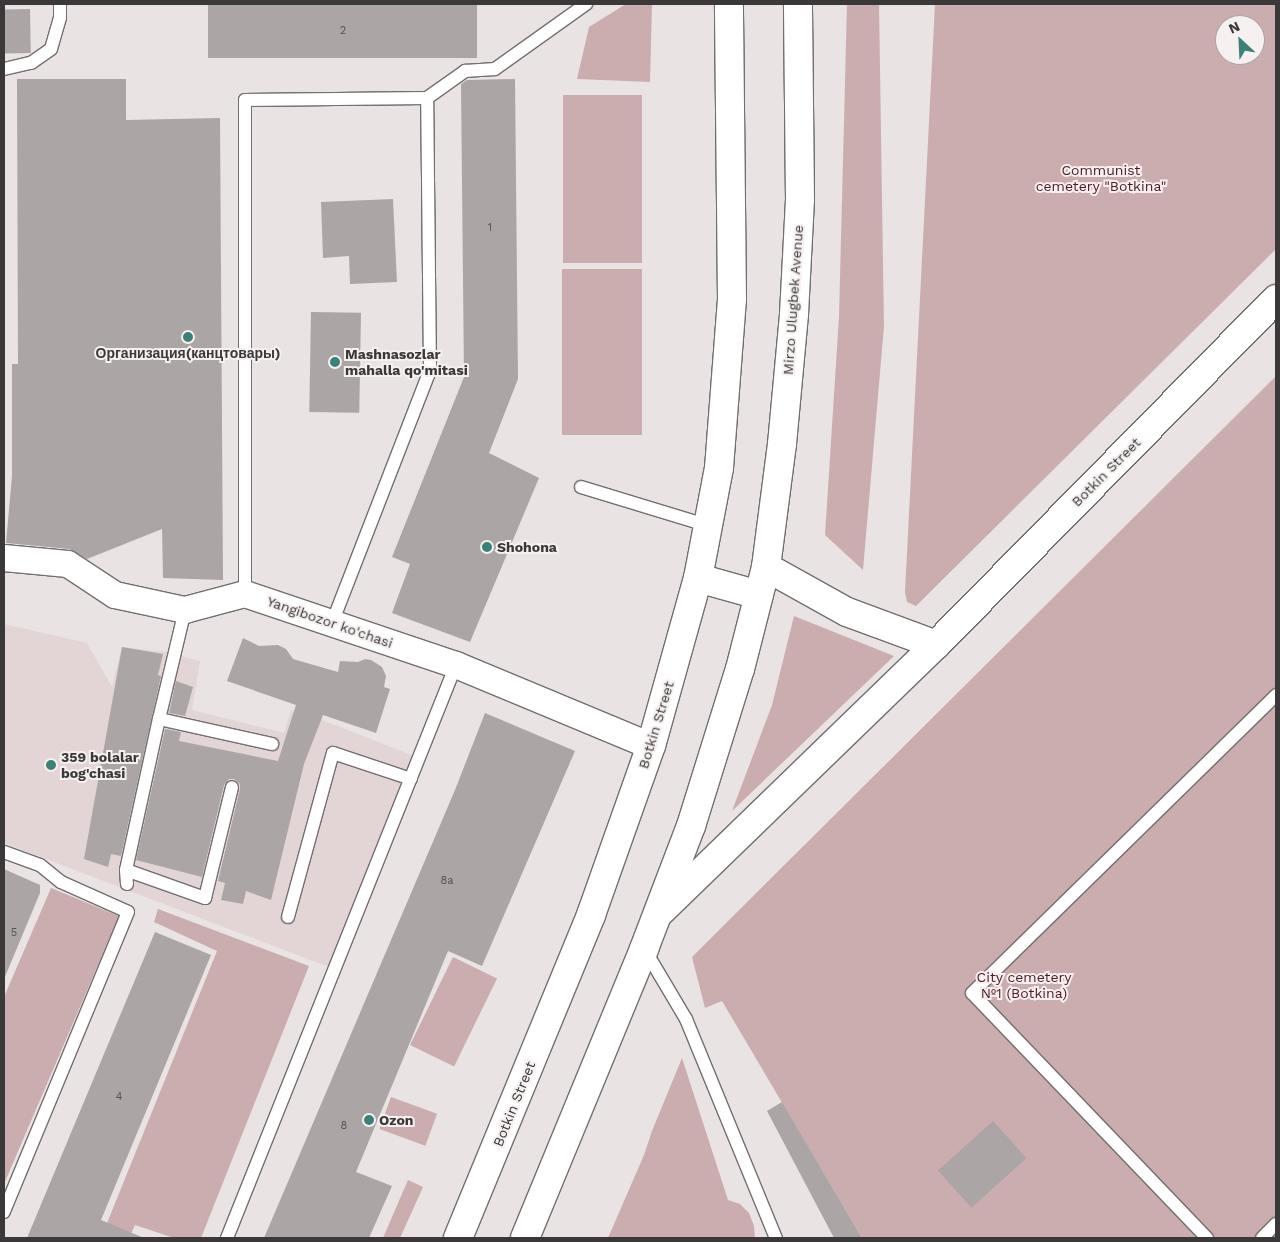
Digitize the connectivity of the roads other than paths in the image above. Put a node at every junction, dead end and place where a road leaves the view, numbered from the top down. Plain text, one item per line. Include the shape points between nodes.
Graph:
1 (60, 4) edge
2 (586, 4) edge
3 (728, 4) edge
4 (798, 4) edge
5 (4, 69) edge
6 (427, 98) junction
7 (1276, 299) edge
8 (581, 487) dead end
9 (709, 526) junction
10 (4, 558) edge
11 (766, 567) junction
12 (698, 578) junction
13 (245, 594) junction
14 (759, 595) junction
15 (185, 610) junction
16 (332, 623) junction
17 (936, 645) junction
18 (456, 665) junction
19 (1276, 696) edge
20 (158, 719) junction
21 (272, 744) dead end
22 (651, 746) junction
23 (411, 779) junction
24 (232, 787) dead end
25 (4, 852) edge
26 (126, 870) junction
27 (127, 884) dead end
28 (658, 914) junction
29 (288, 916) dead end
30 (644, 949) junction
31 (4, 1212) edge
32 (1276, 1224) edge
33 (227, 1238) edge
34 (458, 1238) edge
35 (525, 1238) edge
36 (776, 1238) edge
37 (1207, 1238) edge
38 (1262, 1238) edge

1 - 5 lane via 60,18 51,49 31,63
2 - 6 lane via 495,69 465,71
3 - 9 main road via 732,298 719,468
4 - 11 main road, Mirzo Ulugbek Avenue via 800,200 794,314
6 - 13 lane via 245,100
6 - 16 lane via 430,370
7 - 17 main road, Botkin Street
8 - 9 lane
9 - 12 main road
10 - 15 street via 68,564 115,595
11 - 14 main road, Mirzo Ulugbek Avenue
11 - 17 main road via 847,612
12 - 14 main road
12 - 22 main road, Botkin Street
13 - 15 street
13 - 16 street, Yangibozor ko'chasi
14 - 28 main road, Botkin Street via 720,739
15 - 20 lane
16 - 18 street, Yangibozor ko'chasi
17 - 28 main road, Botkin Street
18 - 22 street, Yangibozor ko'chasi
18 - 23 lane
19 - 37 lane via 972,993
20 - 21 lane
20 - 26 lane
22 - 34 main road, Botkin Street via 591,915
23 - 29 lane via 334,753
23 - 33 lane
24 - 26 lane via 205,898
25 - 31 lane via 40,866 61,882 128,912
26 - 27 lane
28 - 30 main road, Botkin Street
30 - 35 main road, Botkin Street
30 - 36 lane via 686,1019
32 - 38 lane

